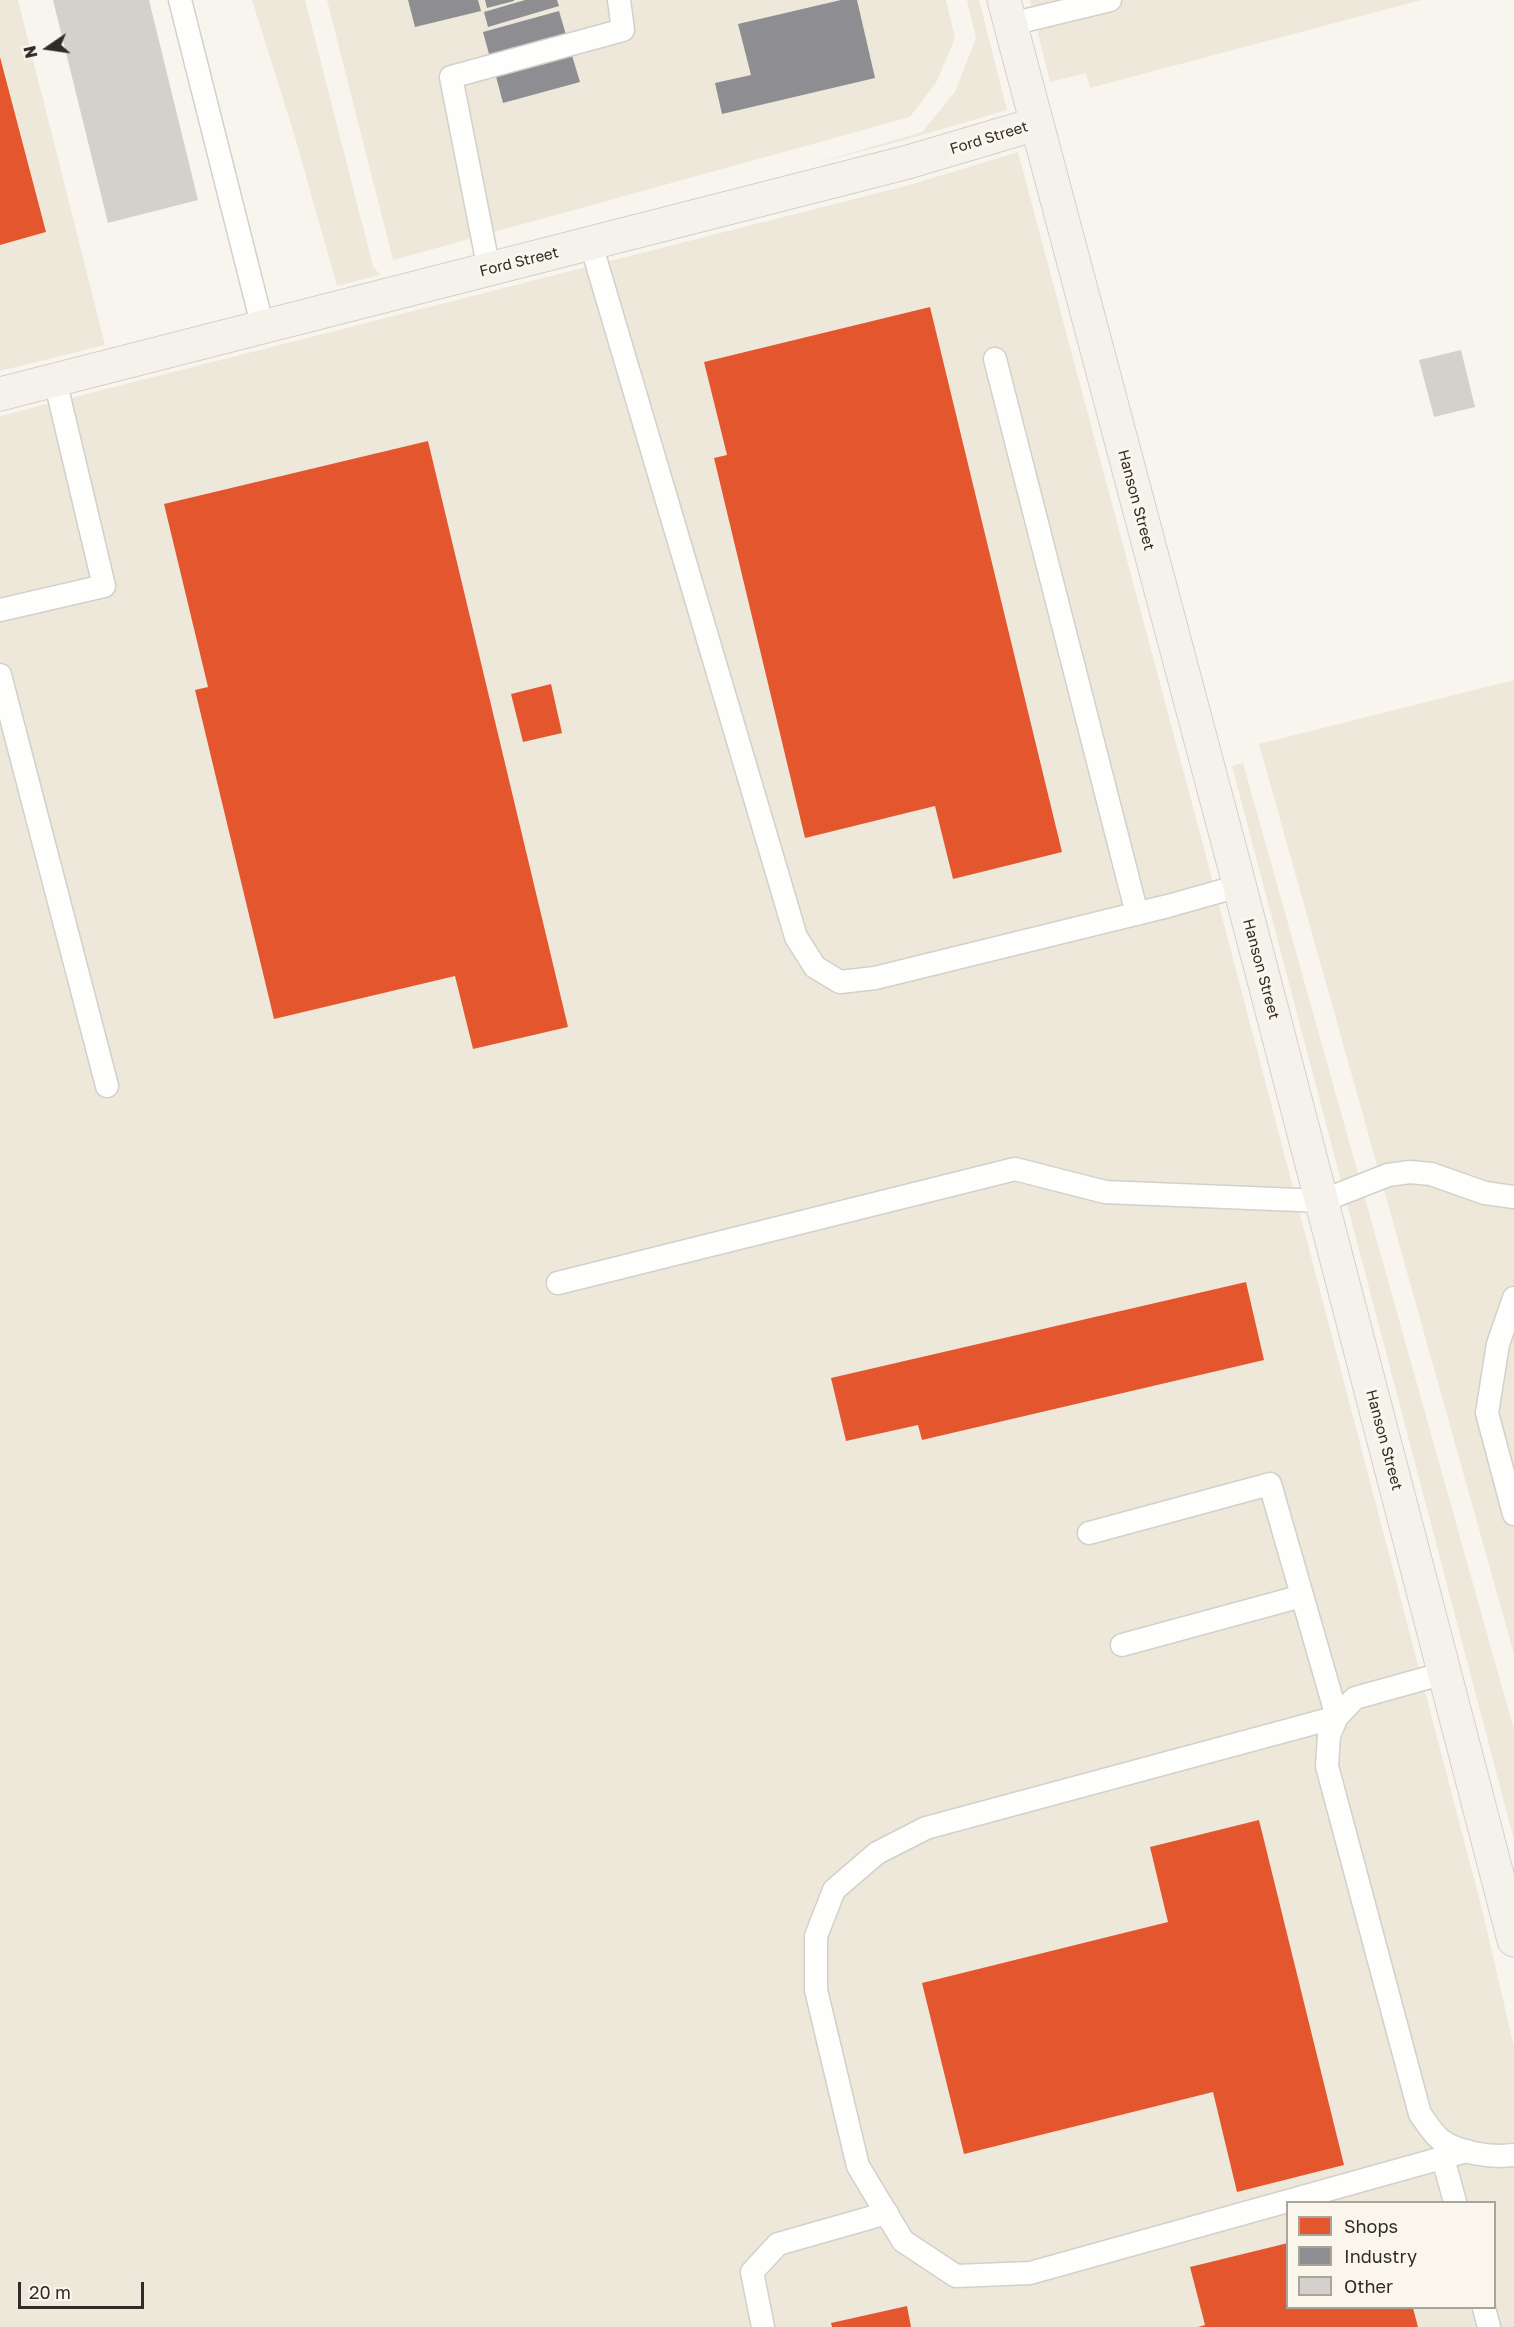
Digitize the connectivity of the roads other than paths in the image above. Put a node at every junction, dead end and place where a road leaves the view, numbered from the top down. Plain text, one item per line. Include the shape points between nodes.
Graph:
1 (180, 0) edge
2 (619, 0) edge
3 (1110, 0) edge
4 (1008, 12) edge
5 (1036, 124) junction
6 (591, 244) junction
7 (489, 270) junction
8 (263, 328) junction
9 (995, 359) dead end
10 (56, 380) junction
11 (0, 394) edge
12 (0, 610) edge
13 (0, 675) edge
14 (1239, 886) junction
15 (1137, 914) junction
16 (107, 1086) dead end
17 (1514, 1197) edge
18 (1322, 1202) junction
19 (558, 1283) dead end
20 (1514, 1298) edge
21 (1514, 1514) edge
22 (1089, 1533) dead end
23 (1302, 1596) junction
24 (1122, 1645) dead end
25 (1445, 1673) junction
26 (1337, 1717) junction
27 (1514, 1940) edge
28 (1467, 2151) junction
29 (1514, 2155) edge
30 (1443, 2158) junction
31 (1289, 2201) edge
32 (1455, 2201) edge
33 (1286, 2202) edge
34 (886, 2213) junction
35 (1484, 2309) edge
36 (763, 2327) edge
37 (1489, 2327) edge

1 - 8 lane
2 - 7 lane via 623,30 452,77
3 - 4 lane
4 - 5 street, Hanson Street
5 - 6 street, Ford Street via 908,162
5 - 14 street, Hanson Street
6 - 7 street, Ford Street
6 - 15 lane via 796,937 815,967 840,982 874,978
7 - 8 street, Ford Street
8 - 10 street, Ford Street
9 - 15 lane
10 - 11 street, Ford Street
10 - 12 lane via 104,586
13 - 16 lane
14 - 15 lane
14 - 18 street, Hanson Street
17 - 18 lane via 1410,1172 1388,1175
18 - 19 lane via 1105,1192 1015,1169
18 - 25 street, Hanson Street
20 - 21 lane via 1498,1344 1487,1413
22 - 23 lane via 1270,1484
23 - 24 lane
23 - 26 lane
25 - 26 lane via 1355,1698
25 - 27 street, Hanson Street
26 - 28 lane via 1329,1735 1328,1766 1420,2114 1441,2140
26 - 34 lane via 926,1828 877,1852 834,1890 816,1936 816,1990 858,2166
28 - 29 lane via 1496,2157
28 - 30 lane
30 - 31 lane
30 - 32 lane
33 - 34 lane via 1030,2273 956,2276 903,2241
34 - 36 lane via 778,2244 752,2272
35 - 37 lane

